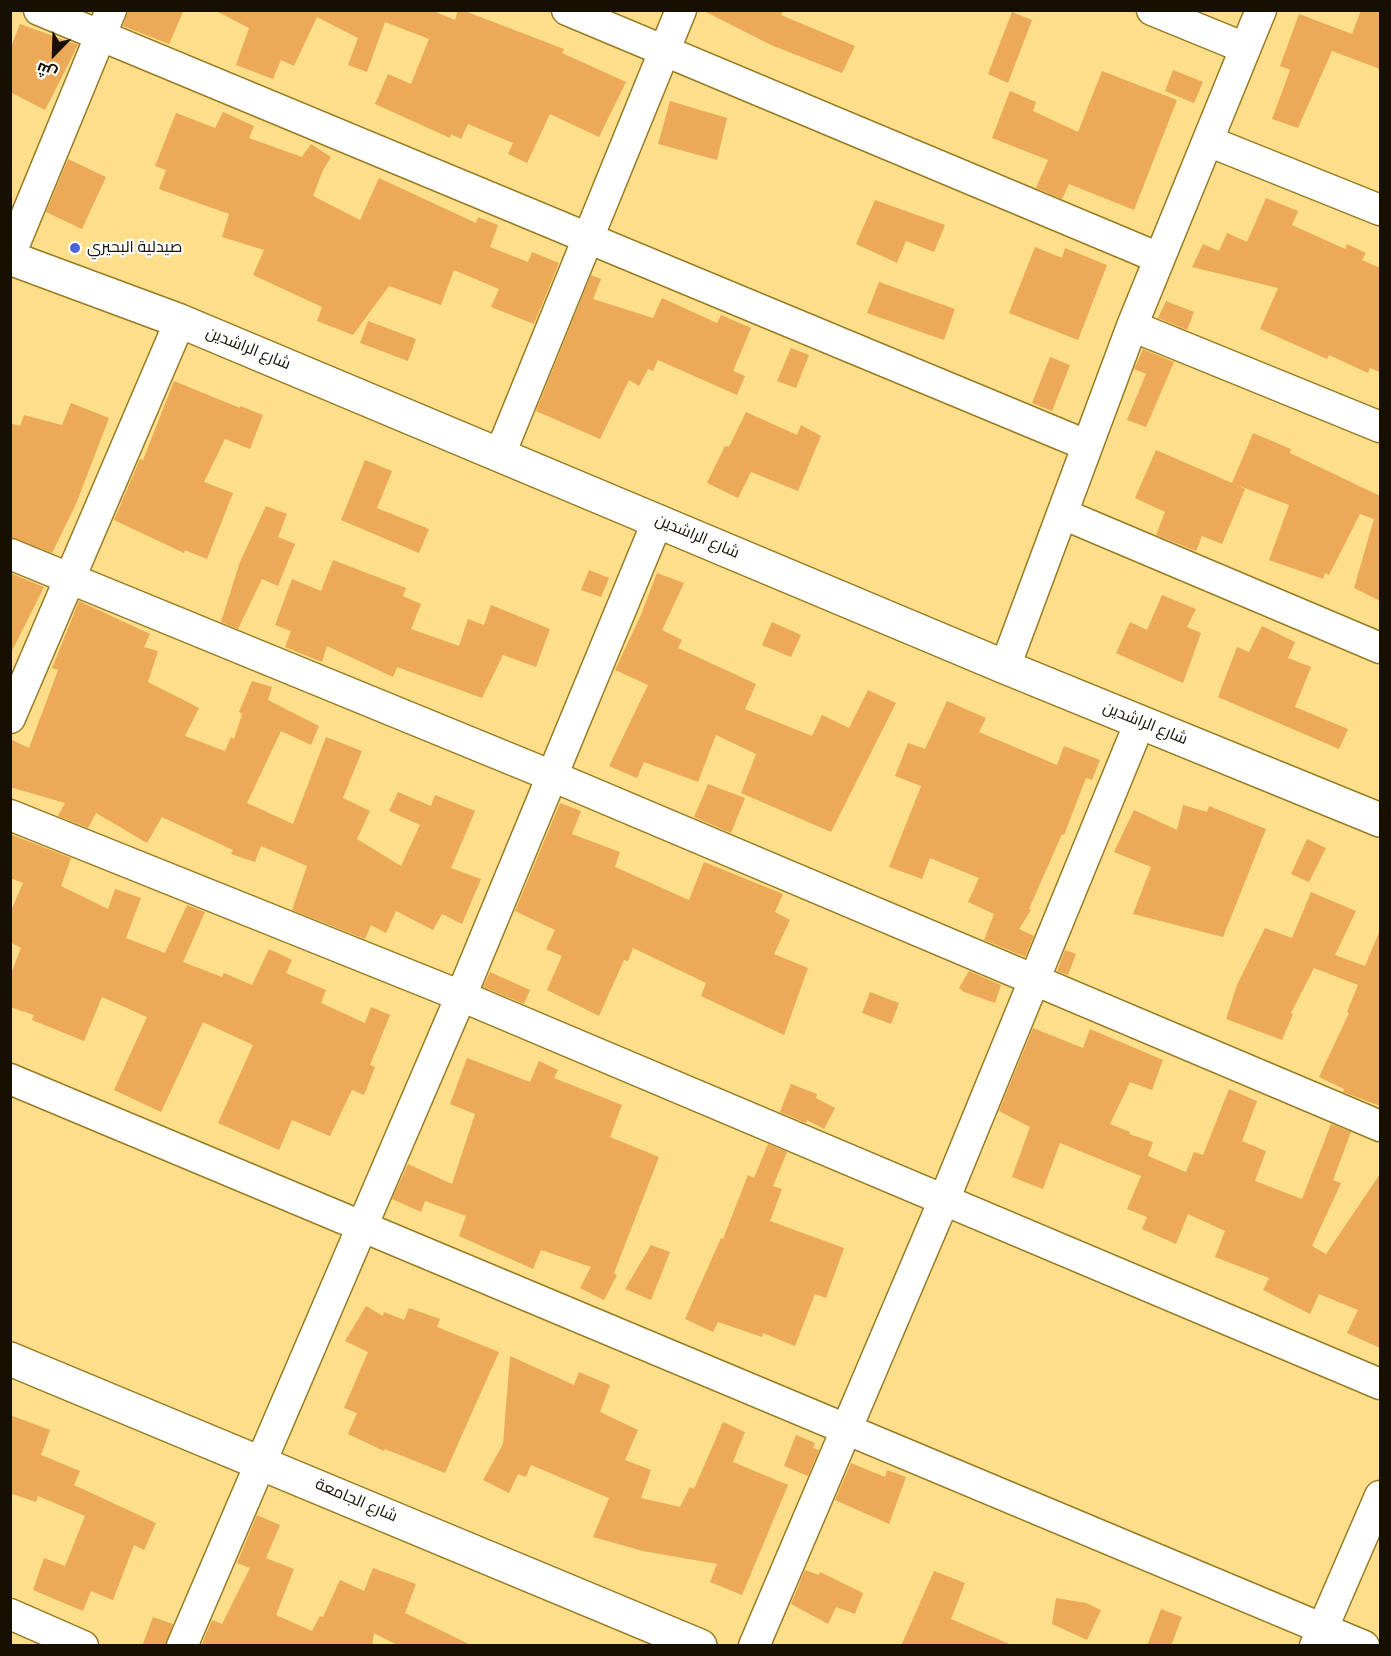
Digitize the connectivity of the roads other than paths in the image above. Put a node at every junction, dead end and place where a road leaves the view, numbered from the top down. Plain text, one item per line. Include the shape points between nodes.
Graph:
1 (39, 10) edge
2 (567, 10) edge
3 (681, 10) edge
4 (1152, 10) edge
5 (1261, 10) edge
6 (106, 23) edge
7 (1245, 48) junction
8 (666, 50) junction
9 (1208, 141) junction
10 (1380, 210) edge
11 (589, 237) junction
12 (10, 256) edge
13 (1159, 258) junction
14 (180, 321) junction
15 (1132, 326) junction
16 (1380, 428) edge
17 (1086, 446) junction
18 (500, 454) junction
19 (1063, 514) junction
20 (658, 520) junction
21 (10, 554) edge
22 (71, 577) junction
23 (1380, 648) edge
24 (1005, 667) junction
25 (10, 718) edge
26 (1140, 722) junction
27 (552, 776) junction
28 (10, 815) edge
29 (1380, 820) edge
30 (1034, 979) junction
31 (461, 996) junction
32 (10, 1079) edge
33 (1380, 1126) edge
34 (944, 1200) junction
35 (361, 1224) junction
36 (10, 1359) edge
37 (1380, 1384) edge
38 (848, 1428) junction
39 (260, 1461) junction
40 (1380, 1496) edge
41 (10, 1614) edge
42 (1319, 1637) edge
43 (83, 1646) edge
44 (182, 1646) edge
45 (700, 1646) edge
46 (754, 1646) edge
47 (1364, 1646) edge

1 - 6 street
2 - 8 street
3 - 8 street
4 - 7 street
5 - 7 street
6 - 11 street
6 - 12 street
7 - 9 street
8 - 11 street
8 - 13 street
9 - 10 street
9 - 13 street
11 - 17 street
11 - 18 street
12 - 14 street, شارع الراشدين
13 - 15 street
14 - 18 street, شارع الراشدين
14 - 22 street
15 - 16 street
15 - 17 street
17 - 19 street
18 - 20 street, شارع الراشدين
19 - 23 street
19 - 24 street
20 - 24 street, شارع الراشدين
20 - 27 street
21 - 22 street
22 - 25 street
22 - 27 street
24 - 26 street, شارع الراشدين
26 - 29 street, شارع الراشدين
26 - 30 street
27 - 30 street
27 - 31 street
28 - 31 street
30 - 33 street
30 - 34 street
31 - 34 street
31 - 35 street
32 - 35 street
34 - 37 street
34 - 38 street
35 - 38 street
35 - 39 street
36 - 39 street, شارع الجامعة
38 - 42 street
38 - 46 street
39 - 44 street
39 - 45 street, شارع الجامعة
40 - 42 street
41 - 43 street
42 - 47 street

